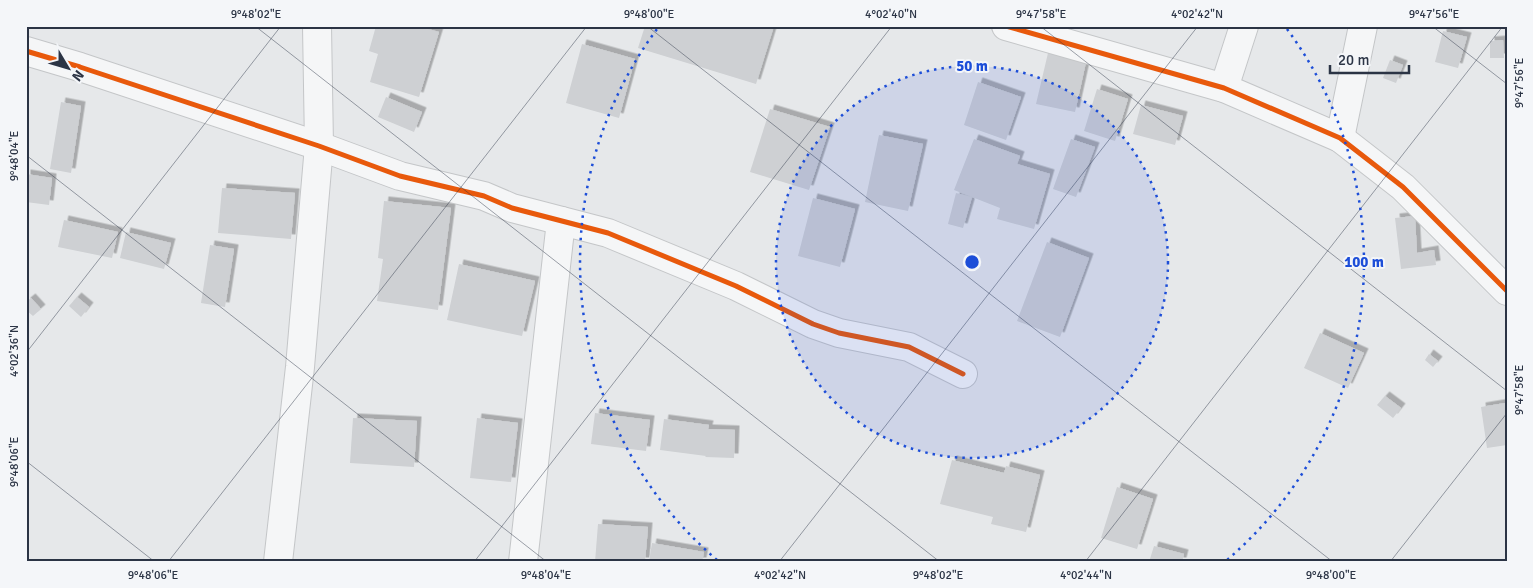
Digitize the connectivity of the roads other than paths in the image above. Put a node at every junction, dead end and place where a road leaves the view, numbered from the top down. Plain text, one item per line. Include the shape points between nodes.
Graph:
1 (317, 26) edge
2 (1006, 26) edge
3 (1244, 26) edge
4 (1362, 26) edge
5 (26, 51) edge
6 (1224, 88) junction
7 (1340, 138) junction
8 (319, 146) junction
9 (561, 221) junction
10 (1507, 291) edge
11 (963, 374) dead end
12 (278, 562) edge
13 (524, 562) edge

1 - 8 street
2 - 6 street
3 - 6 street
4 - 7 street
5 - 8 street
6 - 7 street
7 - 10 street via 1403,188
8 - 9 street via 400,176 484,196 512,208
8 - 12 street via 300,367
9 - 11 street via 608,233 736,286 812,324 839,333 909,347
9 - 13 street

